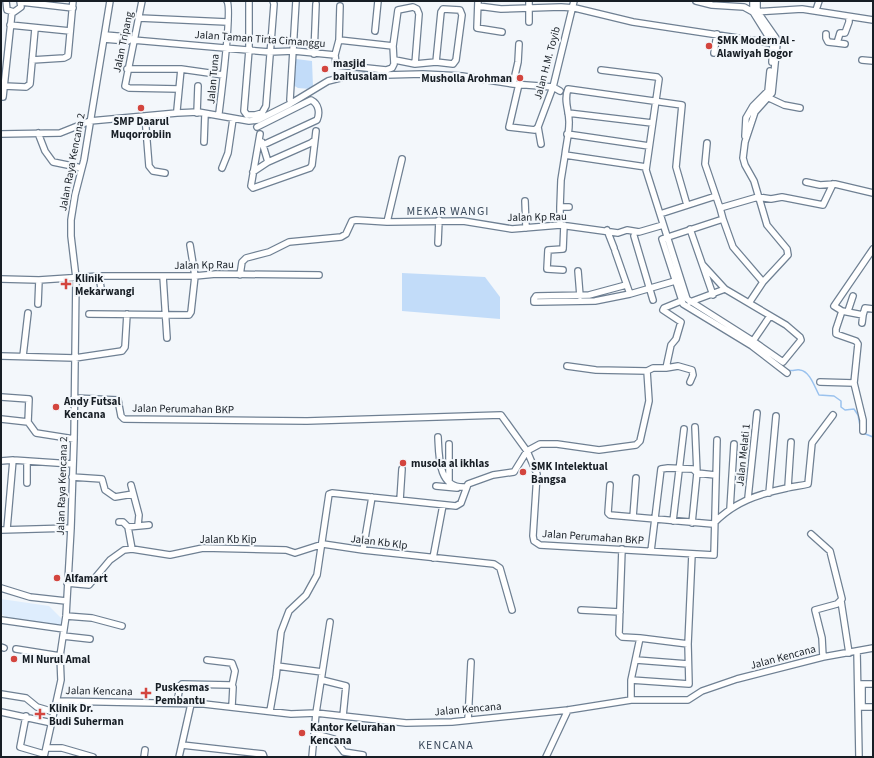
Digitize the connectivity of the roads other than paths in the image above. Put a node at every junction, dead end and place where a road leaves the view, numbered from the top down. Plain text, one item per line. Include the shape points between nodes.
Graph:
1 (73, 1) edge
2 (110, 1) edge
3 (142, 1) edge
4 (227, 1) edge
5 (249, 1) edge
6 (273, 1) edge
7 (296, 1) edge
8 (378, 1) edge
9 (529, 1) edge
10 (574, 1) edge
11 (696, 1) edge
12 (753, 1) edge
13 (757, 1) edge
14 (818, 1) edge
15 (21, 2) edge
16 (4, 4) edge
17 (316, 4) dead end
18 (478, 4) edge
19 (340, 6) dead end
20 (73, 8) junction
21 (529, 8) junction
22 (572, 8) junction
23 (816, 10) junction
24 (12, 12) junction
25 (755, 12) junction
26 (849, 17) junction
27 (139, 18) junction
28 (873, 20) edge
29 (228, 22) junction
30 (529, 22) dead end
31 (10, 25) junction
32 (35, 29) junction
33 (70, 31) junction
34 (375, 31) dead end
35 (502, 32) dead end
36 (718, 34) junction
37 (826, 34) dead end
38 (104, 37) junction
39 (132, 40) junction
40 (339, 40) junction
41 (837, 43) junction
42 (519, 44) dead end
43 (775, 44) junction
44 (845, 44) dead end
45 (393, 46) junction
46 (226, 47) junction
47 (249, 50) junction
48 (294, 51) junction
49 (269, 52) junction
50 (714, 53) dead end
51 (314, 54) junction
52 (336, 55) junction
53 (32, 60) junction
54 (395, 60) junction
55 (862, 60) dead end
56 (873, 61) edge
57 (436, 62) junction
58 (415, 64) junction
59 (127, 69) junction
60 (181, 69) junction
61 (601, 70) dead end
62 (223, 75) junction
63 (516, 84) junction
64 (4, 86) junction
65 (198, 86) dead end
66 (553, 87) junction
67 (179, 89) junction
68 (560, 91) dead end
69 (3, 97) dead end
70 (769, 98) junction
71 (290, 100) dead end
72 (655, 101) junction
73 (800, 108) dead end
74 (177, 110) dead end
75 (197, 112) junction
76 (220, 113) dead end
77 (568, 113) junction
78 (205, 114) junction
79 (145, 116) junction
80 (233, 119) junction
81 (258, 120) junction
82 (90, 121) junction
83 (652, 123) junction
84 (257, 127) junction
85 (538, 127) junction
86 (316, 131) dead end
87 (38, 133) junction
88 (1, 134) edge
89 (260, 134) junction
90 (567, 134) junction
91 (315, 140) junction
92 (204, 142) dead end
93 (707, 142) dead end
94 (745, 142) junction
95 (541, 144) dead end
96 (263, 145) junction
97 (649, 146) junction
98 (566, 156) junction
99 (402, 159) dead end
100 (268, 162) junction
101 (646, 167) junction
102 (82, 168) junction
103 (222, 168) dead end
104 (253, 172) junction
105 (165, 173) dead end
106 (806, 182) dead end
107 (833, 184) junction
108 (873, 193) edge
109 (716, 196) junction
110 (758, 197) junction
111 (525, 201) dead end
112 (687, 205) junction
113 (560, 207) junction
114 (570, 207) dead end
115 (720, 208) junction
116 (660, 214) junction
117 (723, 219) junction
118 (439, 220) junction
119 (387, 222) junction
120 (562, 225) junction
121 (663, 225) junction
122 (526, 228) junction
123 (690, 229) junction
124 (607, 230) junction
125 (634, 236) dead end
126 (667, 237) junction
127 (438, 243) dead end
128 (190, 245) dead end
129 (873, 249) edge
130 (704, 265) junction
131 (563, 270) dead end
132 (578, 271) dead end
133 (240, 275) junction
134 (319, 275) dead end
135 (99, 276) junction
136 (163, 276) junction
137 (195, 276) junction
138 (76, 278) junction
139 (1, 279) edge
140 (39, 280) junction
141 (675, 281) junction
142 (763, 282) junction
143 (626, 285) junction
144 (101, 288) dead end
145 (650, 288) junction
146 (725, 289) junction
147 (630, 294) junction
148 (712, 295) junction
149 (580, 296) junction
150 (853, 296) dead end
151 (652, 300) dead end
152 (681, 301) junction
153 (690, 302) junction
154 (748, 303) junction
155 (38, 304) dead end
156 (873, 309) edge
157 (842, 311) junction
158 (848, 311) junction
159 (28, 313) dead end
160 (89, 314) dead end
161 (127, 314) junction
162 (166, 314) junction
163 (863, 315) junction
164 (770, 316) junction
165 (862, 323) dead end
166 (167, 338) dead end
167 (753, 341) junction
168 (1, 356) edge
169 (23, 356) junction
170 (75, 358) junction
171 (567, 366) dead end
172 (666, 368) junction
173 (647, 371) junction
174 (786, 373) dead end
175 (690, 382) dead end
176 (820, 382) dead end
177 (854, 383) junction
178 (1, 397) edge
179 (74, 398) junction
180 (757, 413) dead end
181 (834, 415) dead end
182 (776, 416) dead end
183 (1, 419) edge
184 (28, 422) junction
185 (695, 427) dead end
186 (684, 429) dead end
187 (863, 431) dead end
188 (438, 437) dead end
189 (74, 439) junction
190 (717, 440) dead end
191 (791, 442) dead end
192 (449, 444) dead end
193 (734, 444) dead end
194 (527, 451) junction
195 (13, 460) junction
196 (1, 461) edge
197 (27, 461) junction
198 (72, 464) junction
199 (679, 468) junction
200 (402, 469) dead end
201 (697, 473) junction
202 (715, 475) junction
203 (72, 477) junction
204 (636, 478) dead end
205 (449, 481) junction
206 (27, 483) dead end
207 (131, 484) dead end
208 (610, 485) dead end
209 (436, 486) dead end
210 (465, 487) junction
211 (788, 487) junction
212 (459, 488) junction
213 (769, 493) junction
214 (133, 494) junction
215 (372, 497) junction
216 (748, 498) junction
217 (400, 500) junction
218 (443, 505) junction
219 (730, 509) junction
220 (633, 517) junction
221 (654, 518) junction
222 (673, 521) junction
223 (119, 522) dead end
224 (692, 523) junction
225 (713, 524) junction
226 (138, 525) junction
227 (149, 525) dead end
228 (128, 527) junction
229 (71, 528) junction
230 (4, 530) edge
231 (811, 534) dead end
232 (323, 544) junction
233 (132, 549) junction
234 (622, 549) junction
235 (363, 550) junction
236 (651, 551) junction
237 (692, 554) junction
238 (433, 558) junction
239 (67, 583) junction
240 (1, 588) edge
241 (66, 601) junction
242 (841, 601) junction
243 (512, 610) dead end
244 (582, 610) dead end
245 (620, 612) junction
246 (66, 616) junction
247 (2, 621) edge
248 (330, 622) dead end
249 (122, 626) dead end
250 (64, 629) junction
251 (63, 636) junction
252 (640, 638) junction
253 (90, 639) dead end
254 (688, 644) junction
255 (873, 648) edge
256 (16, 649) dead end
257 (857, 651) junction
258 (849, 653) junction
259 (60, 656) junction
260 (823, 657) junction
261 (207, 660) dead end
262 (636, 660) junction
263 (471, 662) dead end
264 (688, 664) junction
265 (277, 666) junction
266 (322, 672) junction
267 (322, 680) junction
268 (631, 680) junction
269 (860, 684) junction
270 (873, 684) edge
271 (232, 686) junction
272 (1, 694) edge
273 (631, 700) junction
274 (57, 701) junction
275 (177, 703) junction
276 (191, 704) junction
277 (232, 706) junction
278 (873, 707) edge
279 (568, 710) junction
280 (270, 711) junction
281 (1, 712) edge
282 (54, 712) junction
283 (316, 714) junction
284 (26, 716) junction
285 (344, 716) junction
286 (468, 720) junction
287 (52, 723) junction
288 (314, 734) junction
289 (182, 745) junction
290 (145, 750) dead end
291 (45, 753) edge
292 (363, 756) dead end
293 (93, 757) edge
294 (144, 757) edge
295 (179, 757) edge
296 (264, 757) edge
297 (312, 757) edge
298 (546, 757) edge
299 (859, 757) edge

1 - 20 street
2 - 38 street, Jalan Raya Kencana 2
3 - 27 street, Jalan Tripang
4 - 29 street, Jalan Tuna
5 - 47 street
6 - 49 street
7 - 48 street
8 - 34 street
9 - 21 street
10 - 22 street, Jalan H.M. Toyib
11 - 25 street via 744,7
12 - 25 street
13 - 25 street
14 - 23 street
15 - 20 street
15 - 24 street via 19,10
16 - 24 street via 7,10
17 - 51 street
18 - 21 street via 501,9
18 - 35 street via 477,28
19 - 40 street
20 - 33 street
21 - 22 street
21 - 30 street
22 - 36 street via 633,22
22 - 66 street, Jalan H.M. Toyib
23 - 25 street
23 - 26 street
24 - 31 street
25 - 43 street
26 - 28 street
26 - 41 street via 847,30 840,33
27 - 29 street
27 - 39 street, Jalan Tripang
29 - 46 street, Jalan Tuna
31 - 32 street
31 - 64 street
32 - 33 street
32 - 53 street
33 - 53 street via 66,58
36 - 43 street
36 - 50 street
37 - 41 street via 828,42
38 - 39 street, Jalan Taman Tirta Cimanggu via 128,37
38 - 82 street, Jalan Raya Kencana 2
39 - 46 street, Jalan Taman Tirta Cimanggu
39 - 59 street, Jalan Tripang
40 - 45 street
40 - 52 street
41 - 44 street
42 - 63 street
43 - 70 street via 773,88
43 - 94 street via 768,91 746,118
45 - 54 street
45 - 58 street via 398,10 413,7 419,11
46 - 47 street, Jalan Taman Tirta Cimanggu
46 - 62 street, Jalan Tuna
47 - 49 street, Jalan Taman Tirta Cimanggu
47 - 49 street via 244,111 249,116 266,109
48 - 49 street, Jalan Taman Tirta Cimanggu
48 - 51 street, Jalan Taman Tirta Cimanggu
48 - 71 street
51 - 52 street, Jalan Taman Tirta Cimanggu
52 - 54 street, Jalan Taman Tirta Cimanggu via 338,65 383,70 392,68
53 - 64 street via 29,86
54 - 58 street
55 - 56 street
57 - 57 street via 441,12 444,9 459,10 462,15 455,62
57 - 58 street
59 - 60 street
59 - 67 street, Jalan Tripang via 126,87
60 - 62 street
60 - 67 street
61 - 72 street via 657,77 659,79
62 - 76 street, Jalan Tuna
63 - 66 street
63 - 81 street via 449,75 344,76 328,80 306,96
63 - 85 street, Jalan H.M. Toyib via 509,127 533,130
64 - 69 street
65 - 75 street
66 - 68 street
66 - 85 street, Jalan H.M. Toyib
67 - 74 street
70 - 73 street via 784,105
70 - 94 street via 757,108
72 - 77 street via 568,90
72 - 83 street
72 - 112 street via 682,105 676,167
75 - 78 street
75 - 79 street
77 - 83 street
77 - 90 street
78 - 80 street
78 - 92 street
79 - 82 street
79 - 105 street via 150,166 154,171
80 - 81 street via 246,122
80 - 103 street via 228,153
81 - 84 street
82 - 87 street via 64,132
82 - 102 street, Jalan Raya Kencana 2
83 - 97 street
84 - 89 street
84 - 96 street via 311,100 318,108 320,115 317,120
85 - 95 street
86 - 91 street
87 - 88 street
87 - 102 street via 45,151 54,162
89 - 96 street
89 - 104 street
90 - 97 street
90 - 98 street
91 - 100 street
91 - 104 street via 310,168 253,188
93 - 109 street via 705,161
94 - 110 street via 743,158
96 - 100 street
97 - 101 street
98 - 101 street
98 - 113 street via 561,180
99 - 119 street
100 - 104 street
101 - 116 street
102 - 138 street, Jalan Raya Kencana 2 via 71,220
106 - 107 street
107 - 108 street
107 - 110 street via 825,204 822,205 782,197
109 - 112 street
109 - 115 street
110 - 115 street
110 - 142 street via 766,225 788,253 788,257
111 - 122 street
112 - 116 street
113 - 114 street
113 - 120 street
115 - 117 street
116 - 121 street
117 - 123 street
117 - 142 street via 732,247
118 - 119 street, Jalan Kp Rau
118 - 122 street, Jalan Kp Rau via 504,228
118 - 127 street
119 - 133 street, Jalan Kp Rau via 356,220 352,221 346,234 341,237 289,242 269,252 246,258 242,262
120 - 122 street, Jalan Kp Rau
120 - 124 street, Jalan Kp Rau
120 - 131 street via 562,249 548,250 547,269
121 - 124 street, Jalan Kp Rau via 637,232 627,230 618,233
121 - 126 street
123 - 126 street
123 - 130 street
124 - 143 street
125 - 145 street
126 - 141 street via 662,240
126 - 153 street via 686,297
128 - 137 street
129 - 157 street via 835,304 834,306
130 - 146 street
130 - 148 street
132 - 149 street
133 - 134 street
133 - 137 street, Jalan Kp Rau
135 - 136 street, Jalan Kp Rau
135 - 138 street, Jalan Kp Rau
135 - 144 street
136 - 137 street, Jalan Kp Rau
136 - 162 street
137 - 162 street via 191,312 188,315
138 - 140 street, Jalan Kp Rau
138 - 170 street, Jalan Raya Kencana 2
139 - 140 street, Jalan Kp Rau
140 - 155 street
141 - 145 street
141 - 152 street
142 - 154 street
143 - 147 street
143 - 149 street
145 - 147 street
145 - 151 street
146 - 148 street
146 - 154 street
147 - 149 street via 585,302 534,302 536,296
148 - 153 street
150 - 158 street
152 - 172 street via 663,310 681,322 676,339 671,345
152 - 174 street via 752,346
153 - 167 street
154 - 164 street
156 - 163 street via 865,308
157 - 158 street
157 - 177 street via 836,332 858,344
158 - 163 street
159 - 169 street
160 - 161 street
161 - 162 street
161 - 170 street via 124,350
162 - 166 street
163 - 165 street
164 - 167 street
164 - 167 street via 786,325 801,340 782,362
168 - 169 street
169 - 170 street
170 - 179 street, Jalan Raya Kencana 2
171 - 173 street via 596,370
172 - 173 street via 653,368
172 - 175 street via 678,366 692,370
173 - 194 street via 649,401 640,440 636,445 599,450 540,444
176 - 177 street
177 - 187 street via 863,420
178 - 184 street via 29,399
179 - 189 street, Jalan Raya Kencana 2
179 - 194 street, Jalan Perumahan BKP via 118,400 124,419 307,421 501,415
180 - 216 street, Jalan Melati 1
181 - 211 street via 812,443 809,484
182 - 213 street
183 - 184 street
184 - 189 street via 36,433
185 - 201 street
186 - 199 street
188 - 205 street via 439,465
189 - 198 street, Jalan Raya Kencana 2
190 - 202 street
191 - 211 street
192 - 205 street
193 - 219 street
194 - 210 street via 514,472 489,476
194 - 234 street, Jalan Perumahan BKP via 537,474 534,541 540,545
195 - 196 street
195 - 197 street
195 - 230 street
197 - 198 street
197 - 206 street
198 - 203 street, Jalan Raya Kencana 2
199 - 201 street via 693,469
199 - 221 street via 662,469 660,472
199 - 222 street
200 - 217 street
201 - 202 street
201 - 224 street
202 - 225 street
203 - 214 street via 102,479 105,490 115,497
203 - 229 street, Jalan Raya Kencana 2
204 - 220 street
205 - 212 street
207 - 214 street
208 - 220 street via 609,514
209 - 212 street
210 - 212 street
210 - 218 street via 460,505
211 - 213 street
213 - 216 street
214 - 226 street via 139,515
215 - 217 street
215 - 232 street via 329,494
215 - 235 street
216 - 219 street
217 - 218 street
218 - 238 street
219 - 225 street
220 - 221 street
221 - 222 street
221 - 236 street
222 - 224 street
223 - 228 street
224 - 225 street
225 - 237 street, Jalan Perumahan BKP via 714,554
226 - 227 street
226 - 228 street
228 - 233 street
229 - 230 street
229 - 239 street, Jalan Raya Kencana 2
231 - 242 street via 830,551
232 - 233 street, Jalan Kb Kip via 295,553 286,550 210,548 170,554
232 - 235 street, Jalan Kb Klp
232 - 265 street via 314,581 306,595 289,611 283,624
233 - 239 street via 124,550 114,557 89,585
234 - 236 street, Jalan Perumahan BKP
234 - 245 street
235 - 238 street, Jalan Kb Klp
236 - 237 street, Jalan Perumahan BKP
237 - 254 street
238 - 243 street, Jalan Kb Klp via 498,566
239 - 241 street, Jalan Raya Kencana 2
240 - 241 street via 30,597
241 - 246 street, Jalan Raya Kencana 2
242 - 258 street
242 - 260 street via 815,610 822,638
244 - 245 street
245 - 252 street via 620,636
246 - 249 street via 92,618
246 - 250 street, Jalan Raya Kencana 2
247 - 250 street
248 - 266 street
250 - 251 street, Jalan Raya Kencana 2
251 - 253 street
251 - 259 street, Jalan Raya Kencana 2
252 - 254 street
252 - 262 street
254 - 264 street
255 - 257 street, Jalan Kencana
256 - 259 street
257 - 258 street, Jalan Kencana
257 - 269 street
258 - 260 street, Jalan Kencana
259 - 274 street, Jalan Raya Kencana 2 via 62,680
260 - 273 street, Jalan Kencana via 722,684 688,700
261 - 271 street via 232,663 235,671
262 - 264 street
262 - 268 street
263 - 286 street
264 - 268 street via 689,684
265 - 266 street
265 - 280 street
266 - 267 street
267 - 283 street
267 - 285 street via 346,686
268 - 273 street
269 - 270 street
269 - 278 street via 862,707
269 - 299 street
271 - 275 street via 182,684
271 - 277 street
272 - 282 street via 26,698 37,707
273 - 279 street, Jalan Kencana
274 - 275 street, Jalan Kencana
274 - 282 street, Jalan Raya Kencana 2
275 - 276 street, Jalan Kencana
276 - 277 street, Jalan Kencana
276 - 289 street
277 - 280 street, Jalan Kencana
279 - 286 street, Jalan Kencana
279 - 298 street
280 - 283 street, Jalan Kencana
281 - 284 street
282 - 287 street, Jalan Raya Kencana 2
283 - 285 street, Jalan Kencana
283 - 288 street
284 - 287 street
284 - 291 street via 20,747
285 - 286 street, Jalan Kencana via 406,723
287 - 291 street, Jalan Raya Kencana 2
288 - 292 street via 334,740 344,752
288 - 297 street
289 - 295 street
289 - 296 street via 263,754
290 - 294 street
291 - 293 street via 62,748

